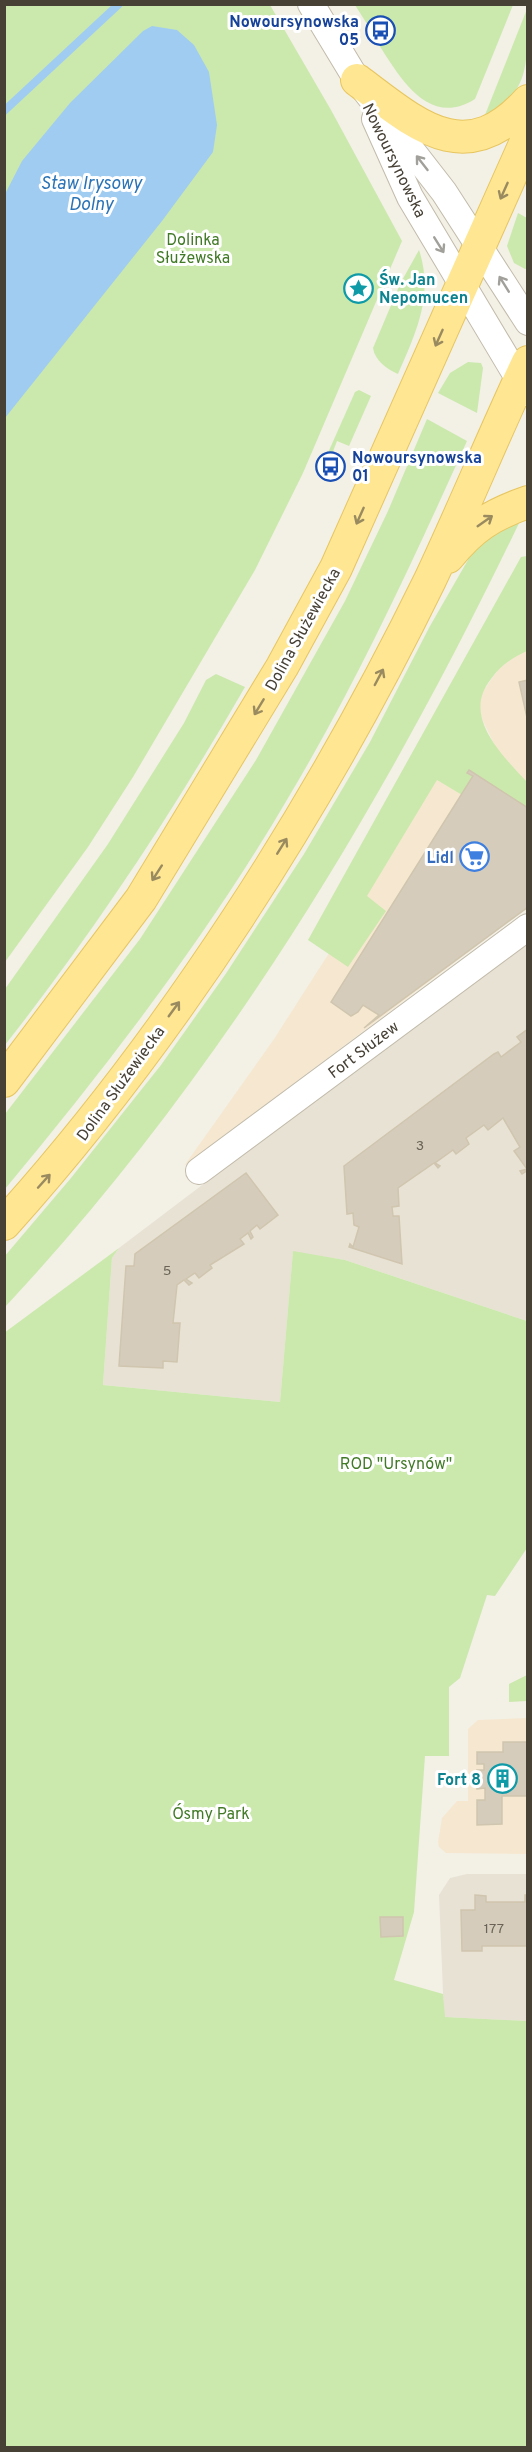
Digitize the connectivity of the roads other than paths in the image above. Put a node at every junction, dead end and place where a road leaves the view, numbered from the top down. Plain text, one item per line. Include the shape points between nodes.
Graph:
1 (311, 4) edge
2 (357, 80) junction
3 (528, 101) edge
4 (528, 138) edge
5 (480, 246) junction
6 (463, 285) junction
7 (528, 322) edge
8 (525, 378) edge
9 (528, 502) edge
10 (430, 579) junction
11 (528, 927) edge
12 (4, 1081) edge
13 (199, 1171) dead end
14 (4, 1224) edge

1 - 2 street, Nowoursynowska
2 - 3 main road via 419,126 448,136 480,134 496,128 511,120
5 -> 2 street, Nowoursynowska via 444,192
2 -> 6 street, Nowoursynowska via 410,197
4 -> 5 main road, Dolina Służewiecka
5 - 6 main road, Dolina Służewiecka
7 -> 5 street, Nowoursynowska
6 - 8 street, Nowoursynowska
6 -> 12 main road, Dolina Służewiecka via 336,568 282,667 141,899
8 - 10 main road, Dolina Służewiecka
10 -> 9 main road via 466,534 495,514
14 -> 10 main road, Dolina Służewiecka via 74,1145 252,894 347,738
11 - 13 street, Fort Służew

